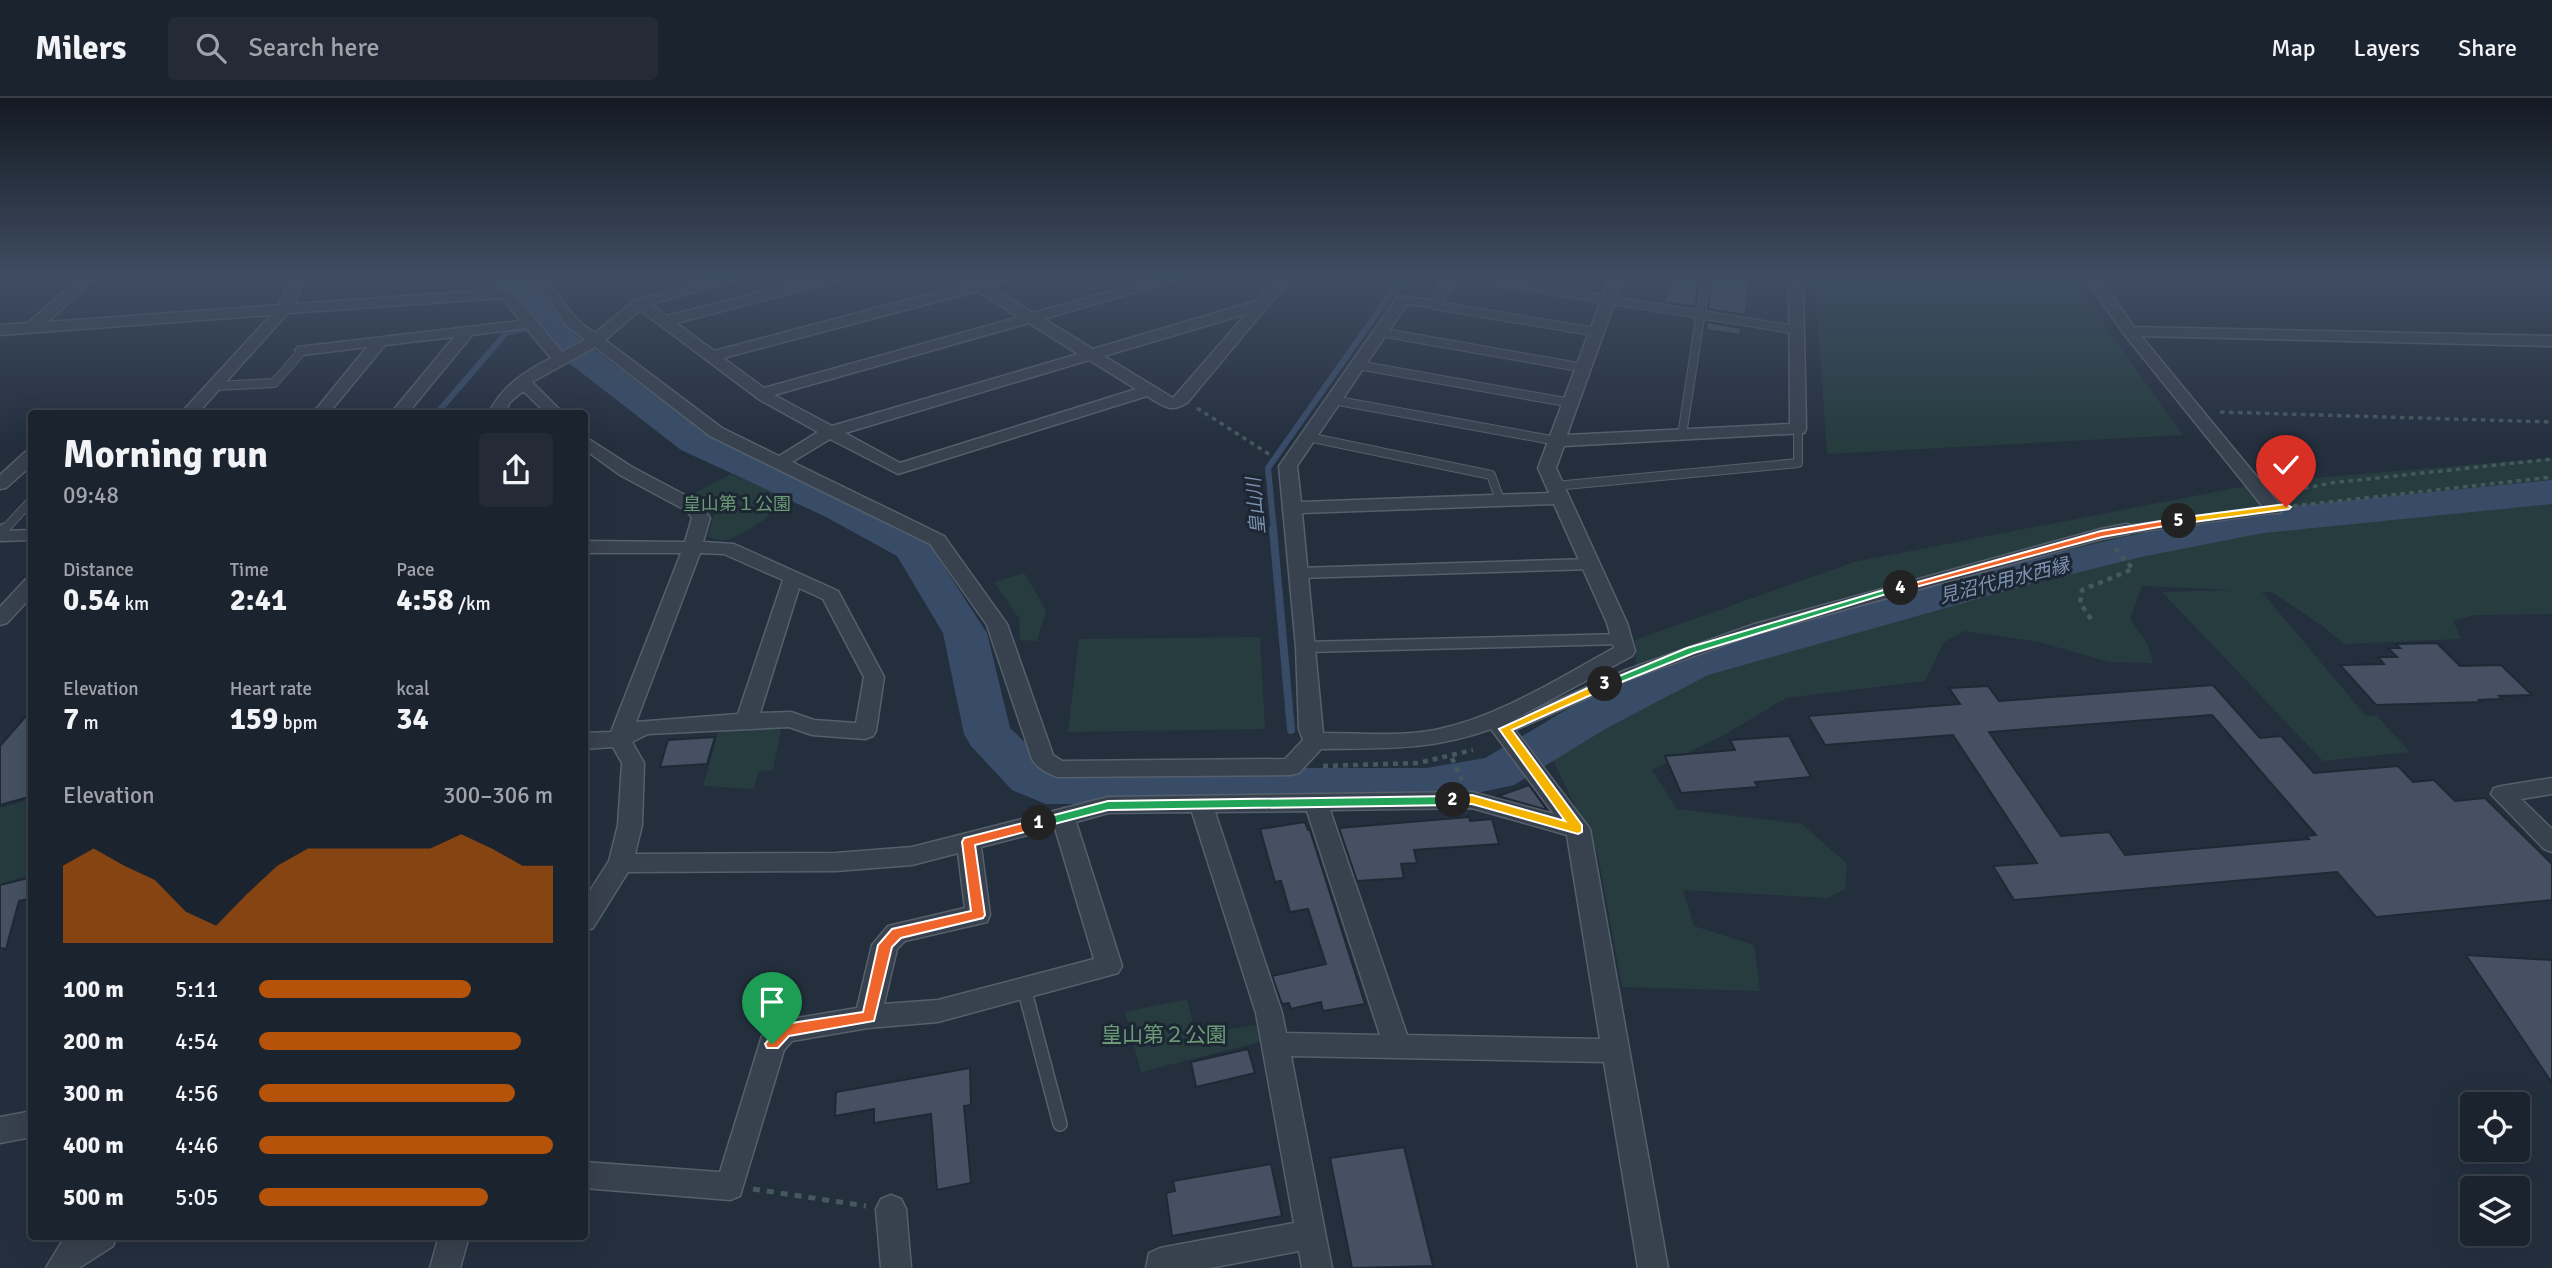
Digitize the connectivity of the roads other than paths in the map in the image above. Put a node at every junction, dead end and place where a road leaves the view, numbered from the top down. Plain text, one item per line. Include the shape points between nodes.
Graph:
1 (466, 333) edge
2 (261, 334) edge
3 (460, 334) edge
4 (536, 334) edge
5 (586, 334) edge
6 (604, 334) edge
7 (681, 334) edge
8 (791, 334) edge
9 (971, 334) edge
10 (1057, 334) edge
11 (1158, 334) edge
12 (1236, 334) edge
13 (1379, 334) edge
14 (1389, 334) edge
15 (1595, 334) edge
16 (1697, 334) edge
17 (1797, 334) edge
18 (2131, 334) edge
19 (2239, 334) edge
20 (595, 341) junction
21 (2552, 341) edge
22 (380, 342) junction
23 (303, 350) joint
24 (1089, 353) junction
25 (711, 356) junction
26 (560, 359) junction
27 (1358, 365) junction
28 (1584, 368) junction
29 (523, 382) junction
30 (213, 386) junction
31 (1150, 390) junction
32 (762, 393) junction
33 (1333, 400) junction
34 (1571, 403) junction
35 (192, 410) edge
36 (323, 410) edge
37 (402, 410) edge
38 (498, 410) edge
39 (552, 410) edge
40 (1798, 429) junction
41 (830, 432) junction
42 (1682, 435) junction
43 (1308, 437) junction
44 (1557, 441) junction
45 (588, 443) edge
46 (28, 456) edge
47 (6, 457) dead end
48 (28, 459) edge
49 (779, 463) junction
50 (0, 484) edge
51 (1558, 492) junction
52 (1500, 500) junction
53 (28, 504) edge
54 (1292, 508) junction
55 (2274, 509) joint
56 (0, 535) edge
57 (28, 535) edge
58 (692, 546) junction
59 (588, 547) edge
60 (1590, 564) junction
61 (1298, 573) junction
62 (793, 578) junction
63 (21, 594) edge
64 (0, 619) edge
65 (1622, 639) junction
66 (1306, 647) junction
67 (746, 722) junction
68 (1503, 727) junction
69 (619, 739) junction
70 (588, 741) edge
71 (1315, 741) junction
72 (2552, 786) edge
73 (1316, 802) junction
74 (1201, 804) junction
75 (1063, 817) junction
76 (1578, 829) junction
77 (969, 842) junction
78 (2552, 843) edge
79 (621, 863) junction
80 (588, 915) edge
81 (1024, 988) junction
82 (869, 1017) junction
83 (1275, 1044) junction
84 (1397, 1046) junction
85 (1617, 1051) junction
86 (1060, 1124) dead end
87 (28, 1125) edge
88 (0, 1130) edge
89 (588, 1175) edge
90 (891, 1209) road end
91 (1311, 1234) junction
92 (95, 1240) edge
93 (453, 1240) edge
94 (61, 1268) edge
95 (445, 1268) edge
96 (896, 1268) edge
97 (1160, 1268) edge
98 (1317, 1268) edge
99 (1653, 1268) edge

1 - 37 street
2 - 30 street
3 - 22 street
4 - 26 street
5 - 20 street
6 - 20 street
7 - 25 street
8 - 25 street
9 - 32 street
10 - 24 street
11 - 24 street
12 - 31 street via 1173,405
13 - 27 street
14 - 28 lane
15 - 28 street
16 - 42 lane
17 - 40 street
18 - 55 street
19 - 21 street
20 - 26 street
20 - 49 street via 716,432
22 - 23 street
22 - 36 street
23 - 30 lane via 274,383
24 - 31 street
24 - 41 street
25 - 32 street
26 - 29 street
27 - 33 street
27 - 34 lane
28 - 34 street
29 - 38 street
29 - 39 street
30 - 35 street
31 - 41 street via 898,469
32 - 41 street
33 - 43 street
33 - 44 lane
34 - 44 street
40 - 42 street
40 - 51 lane via 1798,463
41 - 49 street
42 - 44 street
43 - 52 lane via 1492,475
43 - 54 street via 1288,466
44 - 51 street via 1547,468
45 - 58 street via 626,471 694,507 701,518
46 - 47 street
48 - 50 street
49 - 71 street via 937,540 997,624 1043,759 1058,769 1290,767
51 - 52 street
51 - 60 street
52 - 54 street
53 - 56 lane
54 - 61 street
55 - 68 lane via 2098,530 1690,650
56 - 57 lane
58 - 59 street
58 - 62 street via 727,548
58 - 69 street
60 - 61 lane
60 - 65 street
61 - 66 street
62 - 67 street
62 - 67 street via 831,595 874,677 865,731 811,727 791,719
63 - 64 street
65 - 66 lane
65 - 68 street via 1625,651
66 - 71 street via 1310,729
67 - 69 street via 644,727
68 - 71 street via 1433,738
68 - 76 street
69 - 70 street
69 - 79 street via 633,763 631,825
72 - 78 street via 2502,794
73 - 74 street
73 - 76 street via 1472,800
73 - 84 street
74 - 75 street via 1108,805
74 - 83 street
75 - 77 street
75 - 81 street via 1109,966
76 - 85 street
77 - 79 street via 912,856 836,862
77 - 82 street via 978,915 897,933 885,945
79 - 80 street
81 - 82 street via 938,1011
81 - 86 lane
82 - 89 street via 785,1031 772,1044 730,1186
83 - 84 street
83 - 91 street
84 - 85 street
85 - 99 street
87 - 88 street
90 - 96 street
91 - 97 street via 1160,1264
91 - 98 street
92 - 94 street via 72,1253
93 - 95 street

